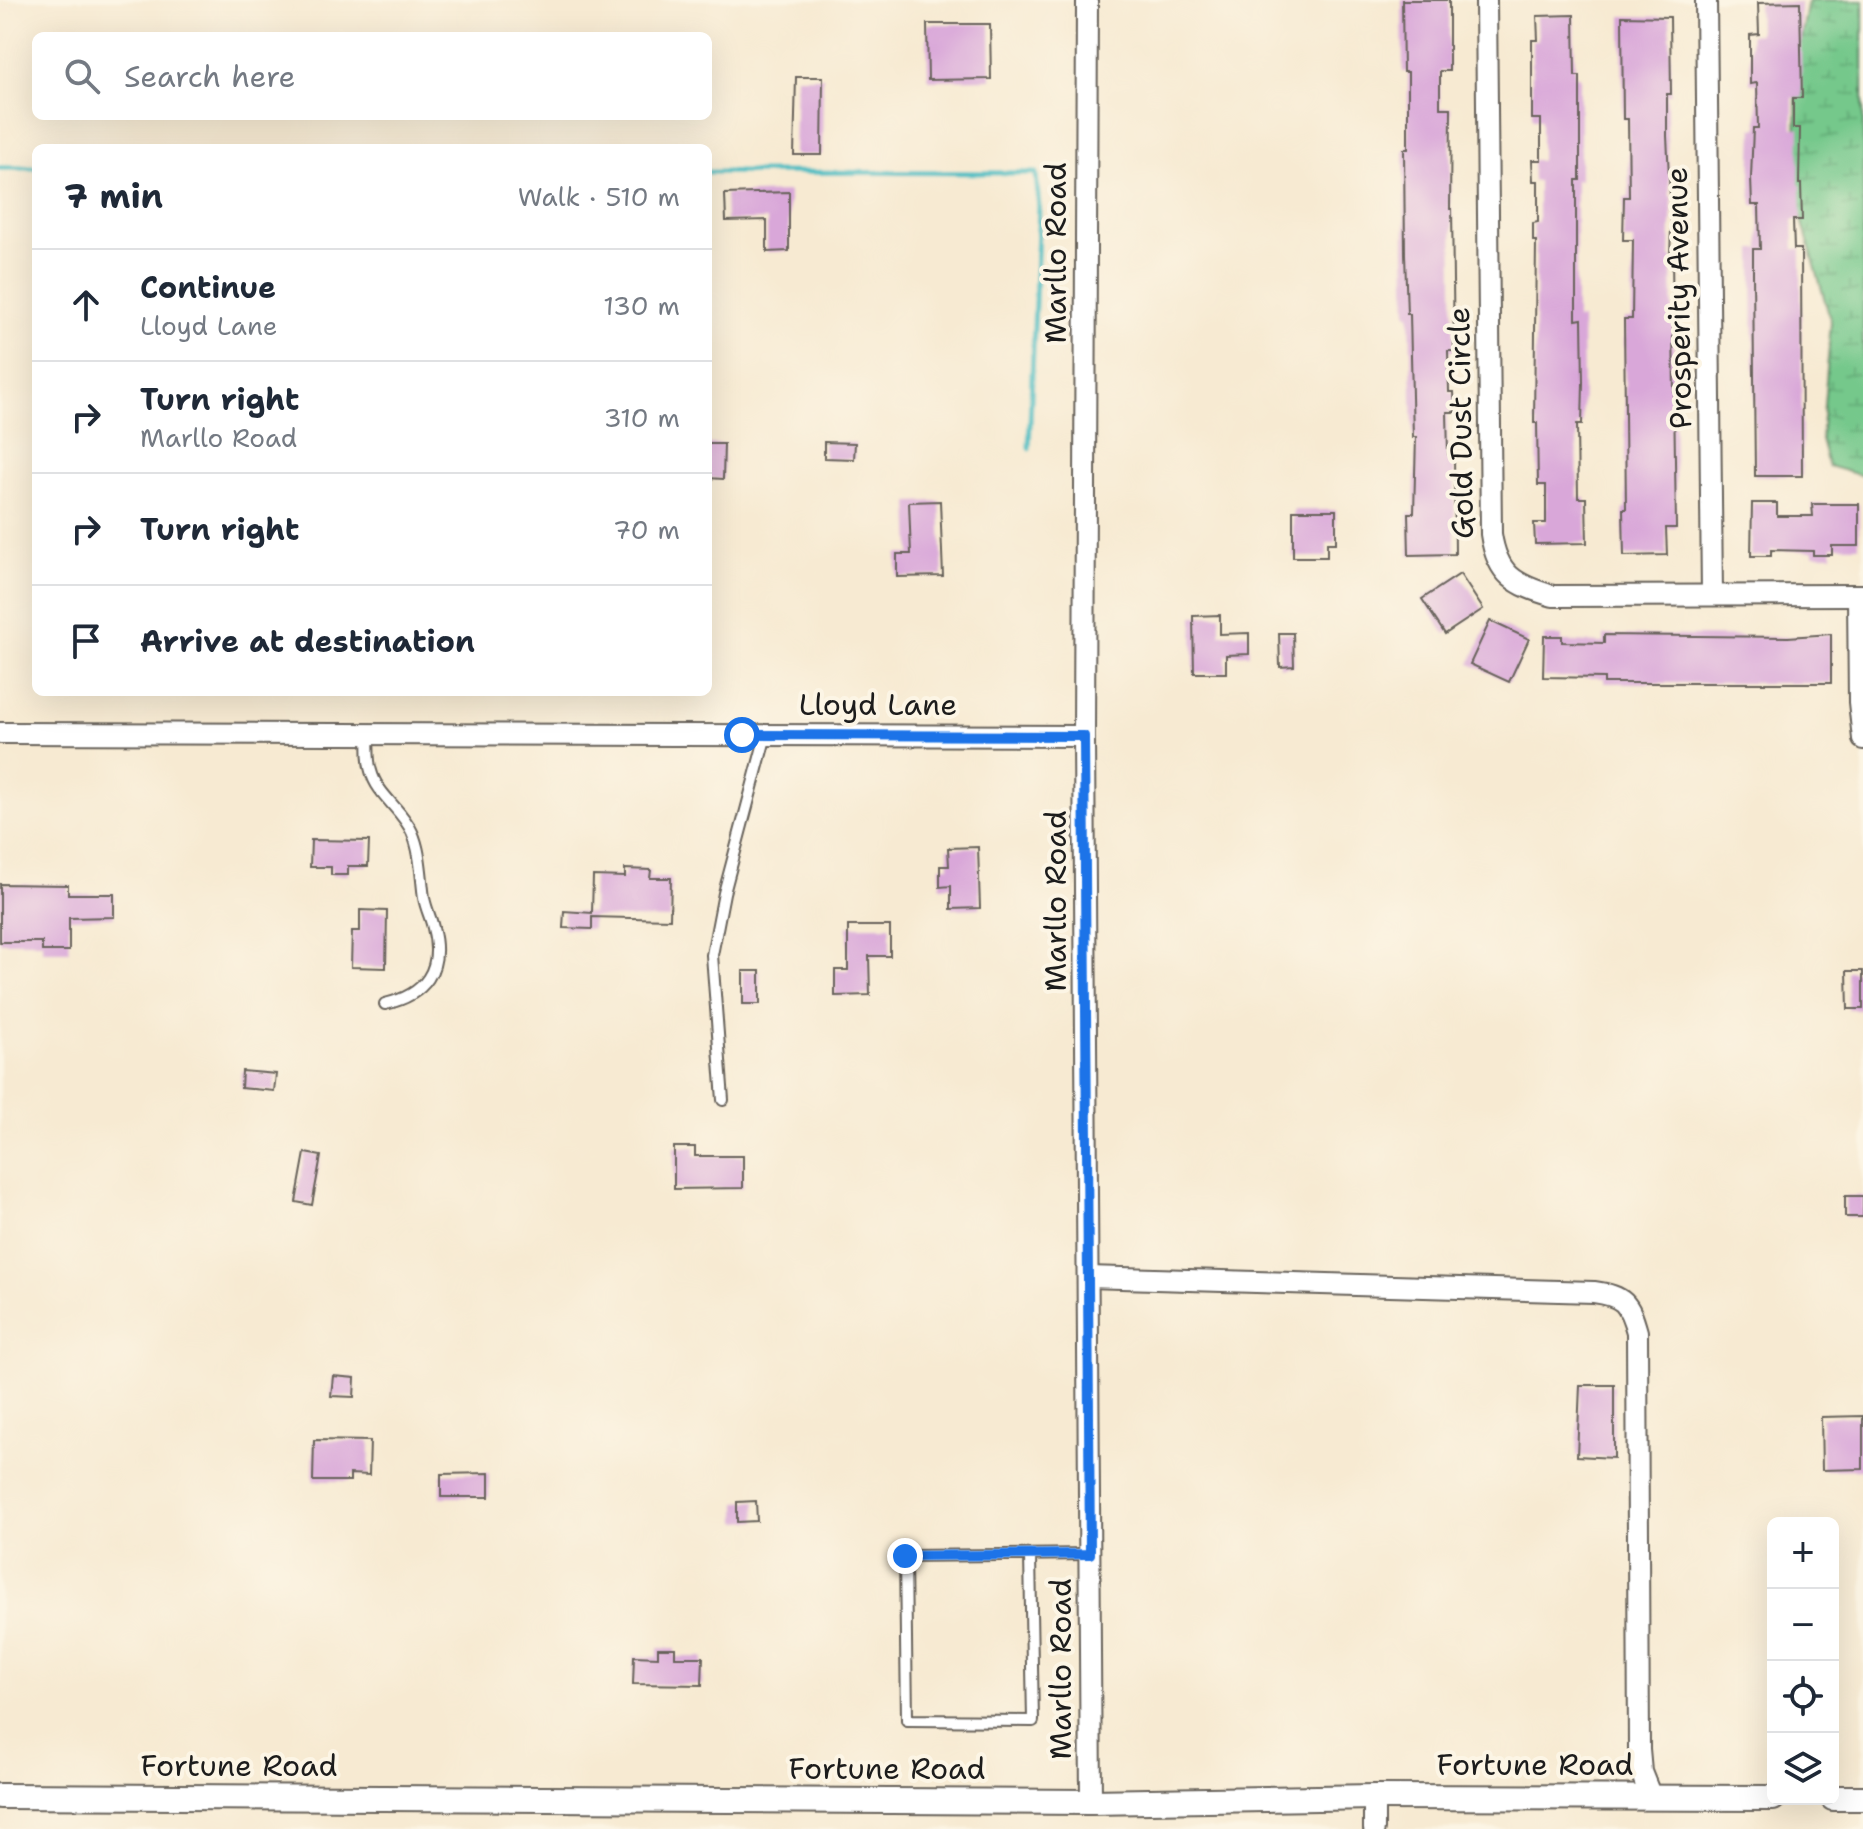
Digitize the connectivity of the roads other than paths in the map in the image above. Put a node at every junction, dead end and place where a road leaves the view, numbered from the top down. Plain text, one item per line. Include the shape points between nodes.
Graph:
1 (1087, 0) edge
2 (1486, 0) edge
3 (1706, 0) edge
4 (1712, 595) junction
5 (1860, 595) edge
6 (0, 733) edge
7 (368, 734) junction
8 (766, 735) junction
9 (1084, 736) junction
10 (1863, 739) edge
11 (385, 1004) dead end
12 (723, 1100) dead end
13 (1088, 1277) junction
14 (1090, 1554) junction
15 (1030, 1555) junction
16 (0, 1796) edge
17 (1374, 1797) junction
18 (1651, 1797) junction
19 (1767, 1798) edge
20 (1839, 1798) edge
21 (1863, 1798) edge
22 (1091, 1802) junction
23 (1374, 1829) edge

1 - 9 street, Marllo Road
2 - 4 street, Gold Dust Circle via 1494,553 1515,581 1553,596
3 - 4 street, Prosperity Avenue
4 - 5 street, Gold Dust Circle
5 - 10 street
6 - 7 street, Lloyd Lane
7 - 8 street, Lloyd Lane
7 - 11 lane via 375,781 415,840 436,945 436,960 423,987
8 - 9 street, Lloyd Lane
8 - 12 lane via 712,955
9 - 13 street, Marllo Road
13 - 14 street, Marllo Road
13 - 18 street via 1594,1292 1623,1301 1637,1332 1639,1750
14 - 15 lane
14 - 22 street, Marllo Road
15 - 15 lane via 905,1556 907,1720 1033,1721
16 - 22 street, Fortune Road
17 - 18 street, Fortune Road
17 - 22 street, Fortune Road
17 - 23 street
18 - 19 street, Fortune Road
20 - 21 street

